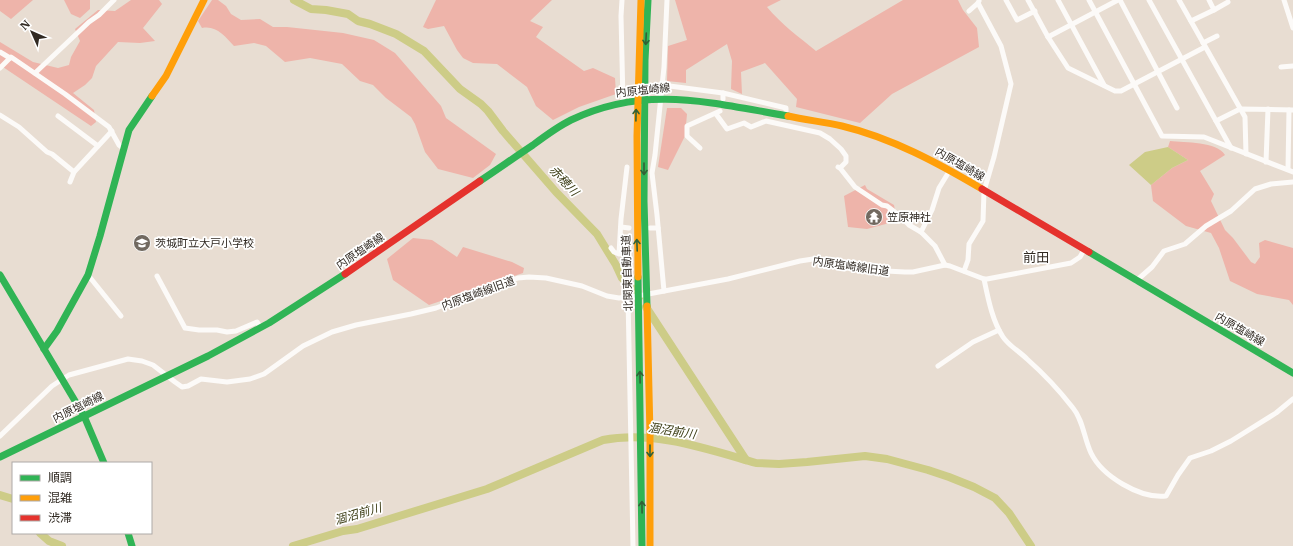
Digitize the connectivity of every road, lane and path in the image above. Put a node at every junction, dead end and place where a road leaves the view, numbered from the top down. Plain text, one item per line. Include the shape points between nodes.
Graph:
1 (114, 0) edge
2 (204, 0) edge
3 (622, 0) edge
4 (641, 0) edge
5 (648, 0) edge
6 (667, 0) edge
7 (1006, 0) edge
8 (1028, 0) edge
9 (1058, 0) edge
10 (1089, 0) edge
11 (1119, 0) edge
12 (1149, 0) edge
13 (1179, 0) edge
14 (1209, 0) edge
15 (1284, 0) edge
16 (979, 2) edge
17 (1228, 2) dead end
18 (1214, 10) junction
19 (969, 11) dead end
20 (1035, 11) junction
21 (1095, 12) junction
22 (1191, 21) junction
23 (1072, 24) junction
24 (1293, 28) edge
25 (1217, 36) dead end
26 (1048, 37) junction
27 (1204, 45) junction
28 (0, 52) edge
29 (10, 58) junction
30 (1182, 59) junction
31 (1293, 66) edge
32 (1281, 67) dead end
33 (0, 68) edge
34 (1158, 72) junction
35 (36, 73) junction
36 (662, 85) junction
37 (1135, 85) junction
38 (1105, 86) junction
39 (723, 93) junction
40 (658, 98) junction
41 (723, 99) dead end
42 (625, 101) junction
43 (1177, 108) dead end
44 (1240, 109) junction
45 (1268, 109) junction
46 (1291, 110) edge
47 (0, 115) edge
48 (58, 116) dead end
49 (786, 116) junction
50 (1216, 121) junction
51 (112, 131) junction
52 (98, 146) junction
53 (700, 148) dead end
54 (1231, 148) junction
55 (124, 149) junction
56 (1246, 154) junction
57 (1266, 162) junction
58 (628, 166) dead end
59 (950, 170) junction
60 (1290, 171) edge
61 (74, 172) junction
62 (70, 182) dead end
63 (1293, 182) edge
64 (984, 191) junction
65 (621, 227) junction
66 (629, 228) dead end
67 (650, 228) dead end
68 (658, 228) junction
69 (921, 232) junction
70 (611, 248) dead end
71 (1084, 250) junction
72 (945, 265) junction
73 (964, 271) junction
74 (88, 275) junction
75 (0, 276) edge
76 (158, 276) dead end
77 (984, 279) junction
78 (1136, 281) junction
79 (664, 291) junction
80 (628, 297) junction
81 (121, 316) dead end
82 (651, 325) dead end
83 (261, 328) junction
84 (999, 330) junction
85 (629, 340) junction
86 (652, 340) junction
87 (44, 349) junction
88 (938, 366) dead end
89 (1293, 373) edge
90 (167, 376) junction
91 (62, 379) junction
92 (1293, 399) edge
93 (84, 416) junction
94 (653, 424) dead end
95 (0, 436) edge
96 (0, 457) edge
97 (104, 462) edge
98 (128, 534) edge
99 (132, 546) edge
100 (633, 546) edge
101 (642, 546) edge
102 (650, 546) edge

1 - 35 street
2 - 55 main road via 166,76 129,130
3 - 42 street
101 -> 4 main road, 北関東自動車道 via 636,201 637,59
5 -> 102 main road, 北関東自動車道 via 644,201
6 - 36 street
7 - 20 street via 1017,20
8 - 20 street
9 - 23 street
10 - 21 street
11 - 21 street
11 - 34 street
12 - 30 street
13 - 22 street
14 - 18 street
15 - 24 street
16 - 19 street
16 - 64 street via 1001,46 1011,84
17 - 18 street
18 - 22 street
20 - 26 street
21 - 23 street
21 - 37 street
22 - 27 street
23 - 26 street
23 - 38 street
25 - 27 street
26 - 38 street via 1068,68
27 - 30 street
27 - 44 street
28 - 29 street
29 - 33 street
29 - 35 street
30 - 34 street
30 - 50 street
31 - 32 street
34 - 37 street
34 - 43 street
35 - 51 street
36 - 39 street
36 - 40 street
37 - 38 street via 1121,91
37 - 54 street via 1162,136 1204,137
39 - 41 street
39 - 49 street via 786,108
40 - 42 main road, 内原塩崎線
40 - 49 main road, 内原塩崎線 via 697,100
40 - 68 street via 652,173
42 - 83 main road, 内原塩崎線 via 588,112 558,128 333,282
44 - 45 street
44 - 50 street
44 - 56 street via 1245,117
45 - 46 street
45 - 57 street
46 - 60 street
47 - 61 street via 20,127
48 - 52 street
49 - 59 main road, 内原塩崎線 via 842,126 877,136
50 - 54 street
51 - 52 street
51 - 55 street
52 - 61 street
53 - 69 street via 687,136 687,126 718,112 727,130 744,123 751,127 766,121 820,134 834,142 846,156 846,162 839,168 855,187 887,206
54 - 56 street
55 - 74 main road
56 - 57 street
57 - 60 street
58 - 65 street
59 - 64 main road, 内原塩崎線
59 - 69 street via 939,188
61 - 62 street
63 - 78 street via 1271,184 1255,189 1186,244 1164,251 1152,267
64 - 71 main road, 内原塩崎線
64 - 73 street via 983,221 969,244
65 - 66 street
65 - 70 street via 619,254
67 - 68 street
68 - 79 street
69 - 72 street via 935,246
71 - 77 street via 1080,257 1071,263
71 - 78 main road, 内原塩崎線
72 - 73 street, 内原塩崎線旧道
72 - 79 street, 内原塩崎線旧道 via 905,272 867,270 813,259 746,276
73 - 77 street, 内原塩崎線旧道
74 - 81 street
74 - 87 main road
75 - 87 main road
76 - 83 street via 185,328 227,332 257,322
77 - 84 street
78 - 89 main road, 内原塩崎線
79 - 80 street, 内原塩崎線旧道
80 - 85 street
80 - 90 street, 内原塩崎線旧道 via 614,297 582,286 529,276 436,308 332,332 304,346 264,374 250,379 227,382 201,379 182,387
82 - 86 street
83 - 90 main road, 内原塩崎線
84 - 88 street via 973,342
84 - 92 street via 1010,346 1038,368 1073,407 1091,453 1099,466 1121,482 1151,496 1166,496 1190,458 1230,441 1276,413
85 - 86 street
85 - 100 street
86 - 94 street
87 - 91 main road
90 - 91 street, 内原塩崎線旧道 via 149,363 128,359 73,373
90 - 93 main road, 内原塩崎線
91 - 93 main road
91 - 95 street, 内原塩崎線旧道
93 - 96 main road, 内原塩崎線
93 - 97 main road
98 - 99 main road

